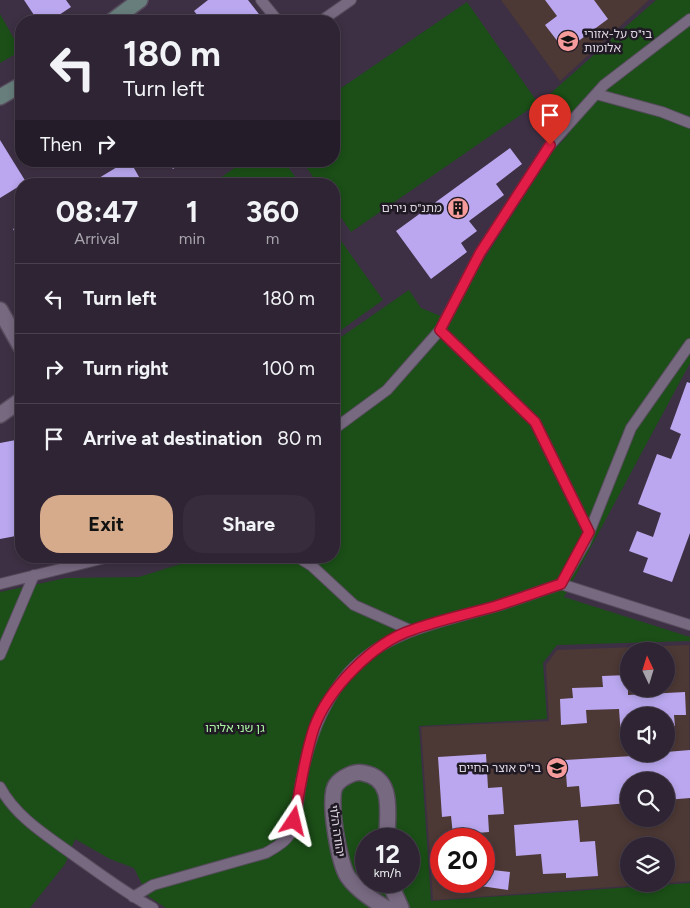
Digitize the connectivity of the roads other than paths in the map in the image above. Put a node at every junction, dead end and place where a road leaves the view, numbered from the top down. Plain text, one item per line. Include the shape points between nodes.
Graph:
1 (140, 0) edge
2 (261, 0) edge
3 (351, 0) edge
4 (120, 15) edge
5 (273, 15) edge
6 (330, 15) edge
7 (690, 19) edge
8 (15, 88) edge
9 (596, 94) junction
10 (0, 97) edge
11 (690, 122) edge
12 (0, 310) edge
13 (440, 330) junction
14 (15, 336) edge
15 (690, 344) edge
16 (15, 404) edge
17 (0, 415) edge
18 (340, 425) edge
19 (589, 532) junction
20 (84, 563) edge
21 (307, 563) edge
22 (34, 575) junction
23 (0, 584) edge
24 (561, 584) junction
25 (690, 625) edge
26 (410, 630) junction
27 (0, 655) edge
28 (0, 787) edge
29 (387, 828) edge
30 (355, 885) edge
31 (365, 893) edge
32 (394, 893) edge
33 (132, 897) junction
34 (153, 908) edge
35 (386, 908) edge
36 (401, 908) edge

1 - 4 street
2 - 5 lane
3 - 6 lane
7 - 9 lane
8 - 10 street
9 - 11 lane
9 - 13 lane via 550,145 480,253
12 - 14 street
13 - 18 lane via 387,390
13 - 19 lane via 535,422
15 - 19 lane via 631,428
16 - 17 street
19 - 24 lane
20 - 22 lane
21 - 26 lane via 354,605
22 - 23 lane
22 - 27 lane
24 - 25 lane
24 - 26 lane
26 - 33 lane via 370,654 332,695 315,726 292,831 282,843 266,853 153,885
28 - 33 lane via 27,821
29 - 30 street, יהודה הלוי via 383,782 373,774 359,772 346,776 336,785 332,796 341,864
31 - 35 street, יהודה הלוי
32 - 36 street
33 - 34 lane

